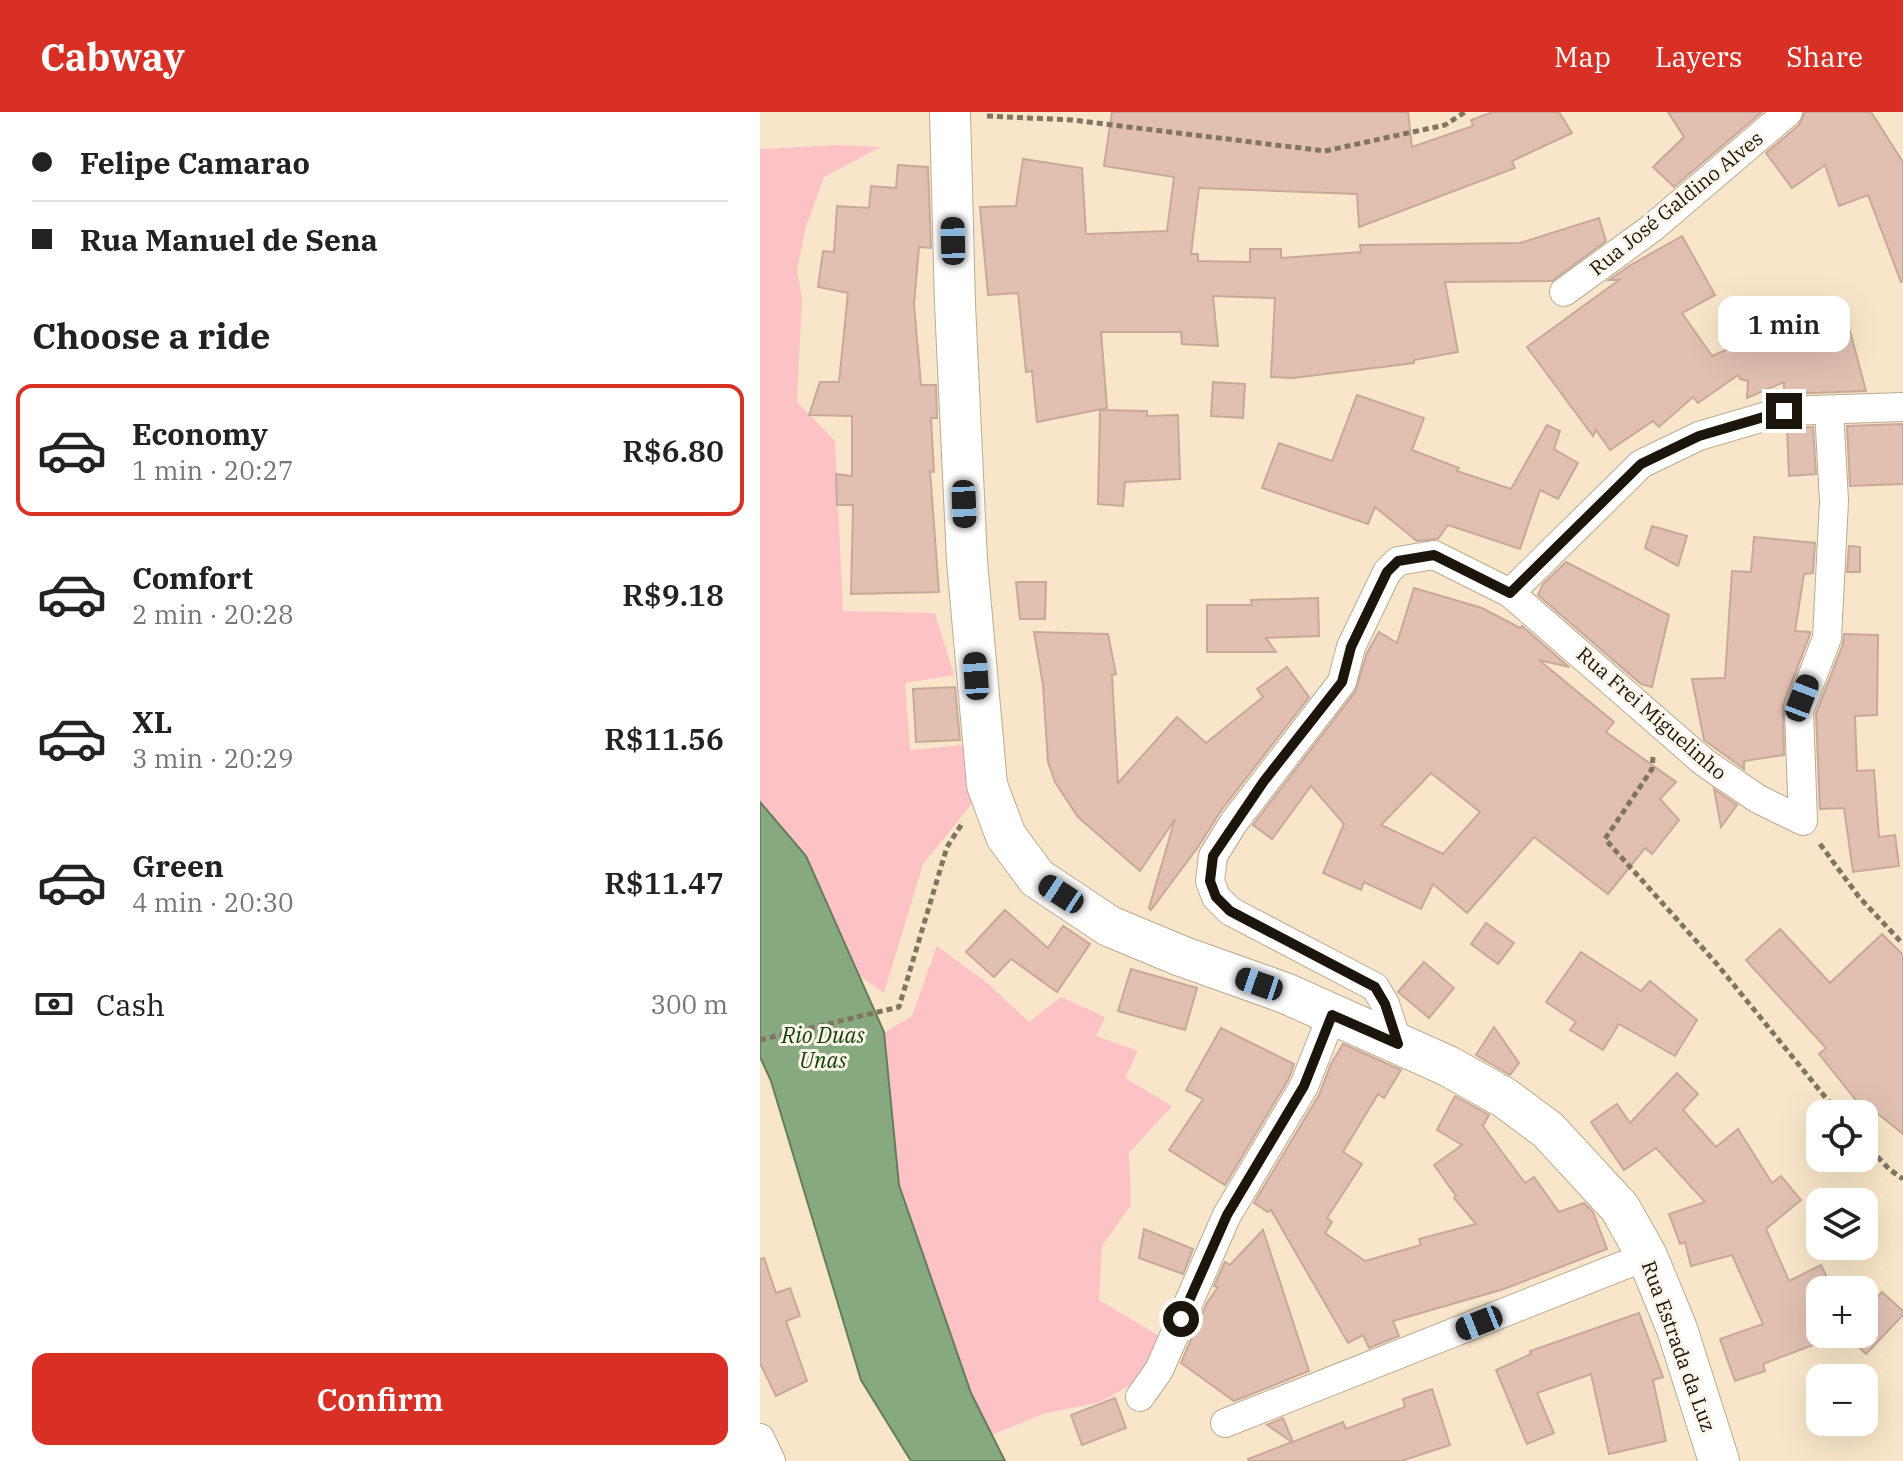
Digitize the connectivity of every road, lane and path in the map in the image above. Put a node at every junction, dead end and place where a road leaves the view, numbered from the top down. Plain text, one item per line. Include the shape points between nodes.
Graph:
1 (1465, 112) edge
2 (1788, 112) edge
3 (950, 113) edge
4 (1564, 292) dead end
5 (1903, 407) edge
6 (1829, 410) junction
7 (1510, 593) junction
8 (1655, 721) junction
9 (1803, 821) junction
10 (947, 847) dead end
11 (1903, 944) edge
12 (1332, 1015) junction
13 (760, 1040) edge
14 (1398, 1044) junction
15 (1828, 1100) edge
16 (1878, 1157) edge
17 (1903, 1179) edge
18 (1647, 1256) junction
19 (1140, 1397) dead end
20 (1225, 1423) dead end
21 (760, 1438) edge
22 (771, 1461) edge
23 (1719, 1461) edge

1 - 3 path via 1445,125 1325,151 1072,120
2 - 4 street, Rua José Galdino Alves via 1652,228
3 - 12 main road, Rua Estrada da Luz via 969,590 987,785 1006,836 1037,878 1109,926
5 - 6 street
6 - 7 street via 1784,411 1699,436 1641,464
6 - 9 street via 1834,501 1827,638 1799,711
7 - 8 street, Rua Frei Miguelinho
7 - 14 street, Rua Frei Miguelinho via 1434,555 1398,561 1361,623 1342,682 1213,856 1210,881 1216,897 1230,911 1375,987
8 - 9 street, Rua Frei Miguelinho via 1705,763
8 - 15 path via 1652,769 1605,839
9 - 11 path via 1859,897
10 - 13 path via 899,1007
12 - 14 main road, Rua Estrada da Luz
12 - 19 street via 1304,1086 1227,1215 1159,1370
14 - 18 main road, Rua Estrada da Luz via 1505,1098 1548,1130 1620,1208
16 - 17 path
18 - 20 street
18 - 23 main road, Rua Estrada da Luz via 1677,1329
21 - 22 street

